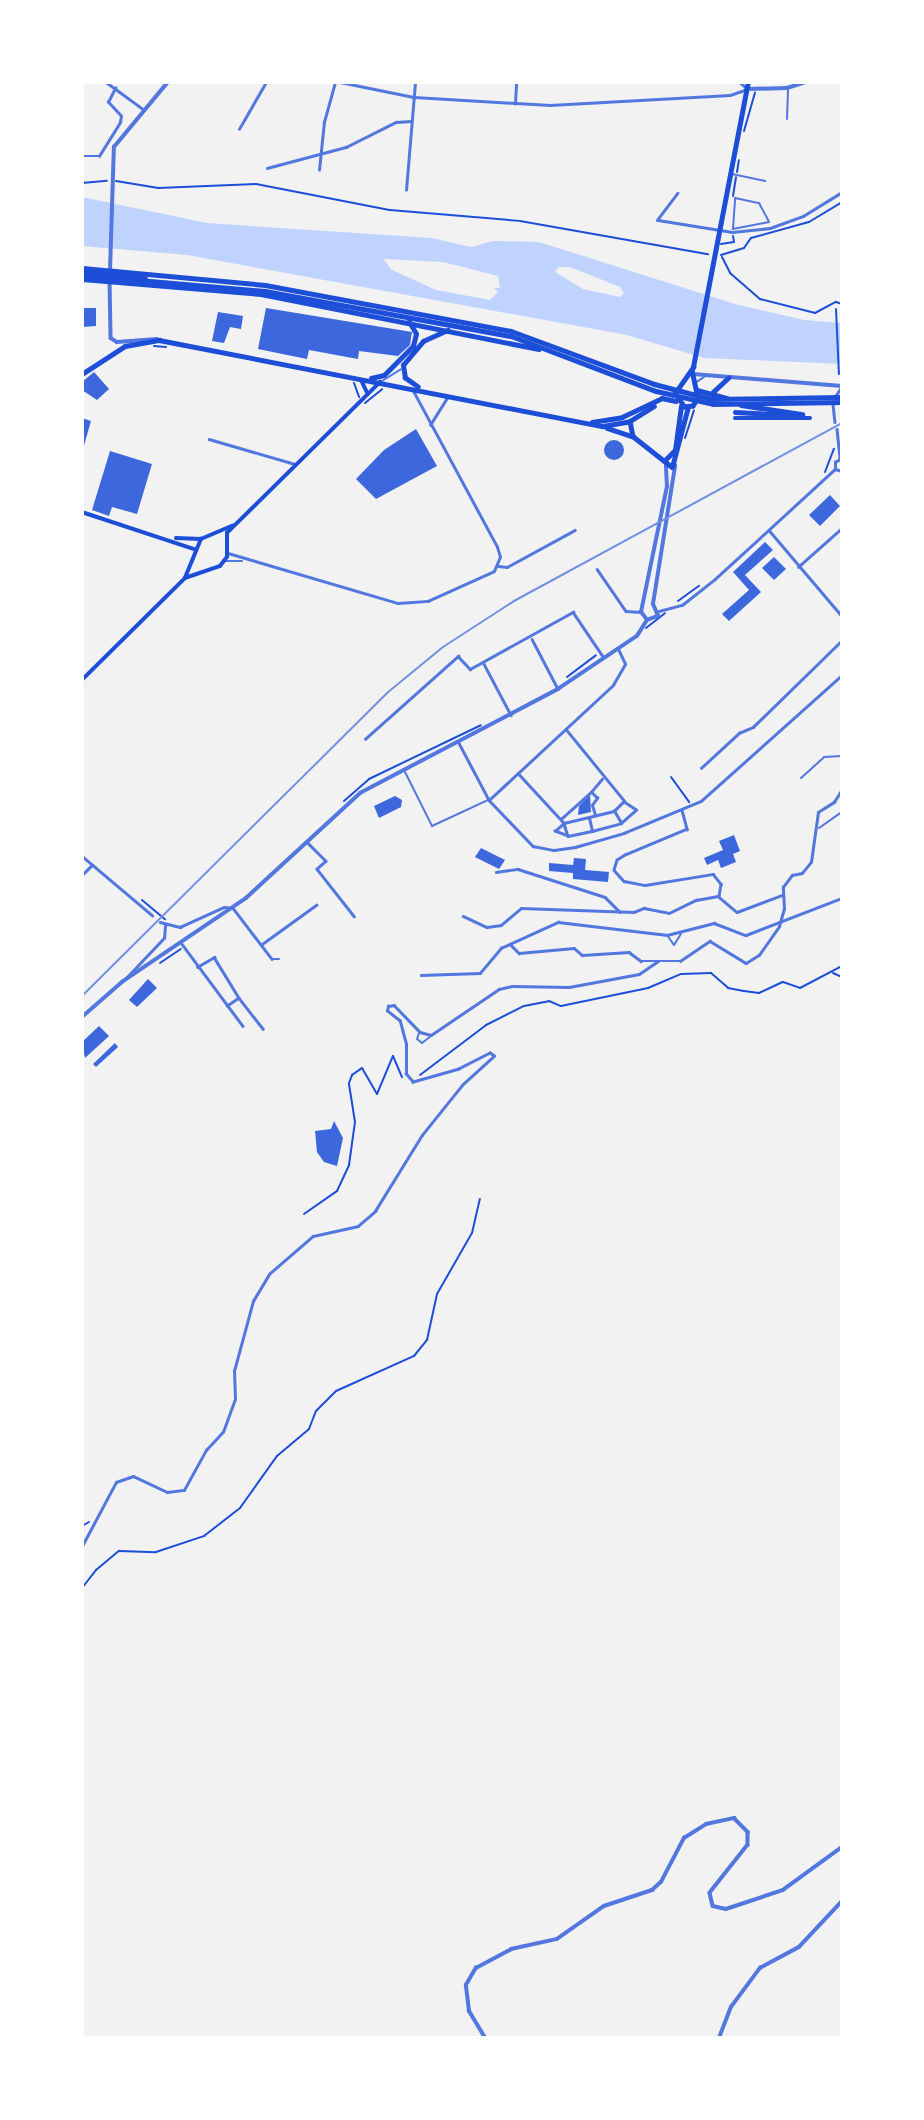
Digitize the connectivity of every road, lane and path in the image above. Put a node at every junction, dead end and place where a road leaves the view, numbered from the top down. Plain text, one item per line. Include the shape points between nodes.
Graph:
1 (106, 82) edge
2 (168, 82) edge
3 (266, 82) edge
4 (338, 82) edge
5 (415, 82) edge
6 (516, 82) edge
7 (739, 82) edge
8 (807, 82) edge
9 (748, 85) edge
10 (115, 88) junction
11 (788, 88) junction
12 (756, 89) junction
13 (414, 97) junction
14 (515, 104) junction
15 (143, 109) junction
16 (787, 119) dead end
17 (411, 121) junction
18 (239, 129) dead end
19 (742, 140) dead end
20 (740, 152) dead end
21 (320, 154) junction
22 (82, 156) edge
23 (267, 168) dead end
24 (319, 170) dead end
25 (733, 174) junction
26 (765, 181) dead end
27 (82, 183) edge
28 (405, 190) dead end
29 (842, 192) edge
30 (678, 193) dead end
31 (732, 193) dead end
32 (842, 202) edge
33 (754, 227) joint
34 (719, 232) junction
35 (733, 232) junction
36 (718, 249) junction
37 (708, 254) dead end
38 (82, 273) edge
39 (108, 274) junction
40 (169, 287) junction
41 (842, 304) edge
42 (836, 309) dead end
43 (404, 320) junction
44 (452, 330) junction
45 (159, 340) junction
46 (144, 346) dead end
47 (173, 348) dead end
48 (582, 365) junction
49 (402, 368) junction
50 (693, 370) junction
51 (82, 374) edge
52 (839, 374) dead end
53 (704, 377) junction
54 (356, 378) junction
55 (728, 378) junction
56 (646, 380) junction
57 (348, 382) dead end
58 (380, 382) junction
59 (842, 386) edge
60 (680, 387) junction
61 (695, 387) junction
62 (383, 388) dead end
63 (412, 388) junction
64 (641, 388) dead end
65 (430, 391) junction
66 (713, 393) junction
67 (368, 394) junction
68 (448, 395) junction
69 (842, 397) edge
70 (362, 400) junction
71 (842, 402) edge
72 (679, 404) junction
73 (645, 405) junction
74 (654, 406) dead end
75 (688, 407) junction
76 (702, 409) dead end
77 (802, 414) junction
78 (630, 421) junction
79 (587, 422) junction
80 (835, 422) dead end
81 (430, 425) junction
82 (603, 426) junction
83 (837, 429) dead end
84 (634, 437) junction
85 (209, 439) dead end
86 (682, 449) dead end
87 (834, 455) dead end
88 (674, 457) junction
89 (841, 459) edge
90 (665, 463) junction
91 (298, 465) junction
92 (675, 466) junction
93 (835, 469) junction
94 (842, 471) edge
95 (818, 480) dead end
96 (82, 512) edge
97 (236, 524) junction
98 (842, 528) edge
99 (575, 530) dead end
100 (769, 530) junction
101 (212, 536) junction
102 (171, 538) junction
103 (201, 539) junction
104 (225, 545) junction
105 (194, 549) junction
106 (227, 552) junction
107 (195, 559) junction
108 (225, 561) junction
109 (245, 561) junction
110 (498, 566) junction
111 (798, 568) junction
112 (207, 569) junction
113 (597, 569) dead end
114 (185, 578) junction
115 (705, 581) dead end
116 (645, 604) junction
117 (653, 604) junction
118 (669, 605) dead end
119 (659, 611) junction
120 (641, 612) junction
121 (665, 615) dead end
122 (842, 616) edge
123 (647, 621) junction
124 (652, 627) dead end
125 (531, 639) junction
126 (842, 640) edge
127 (618, 649) junction
128 (604, 658) junction
129 (484, 662) junction
130 (842, 675) edge
131 (82, 680) edge
132 (558, 689) junction
133 (511, 715) junction
134 (566, 730) junction
135 (365, 739) dead end
136 (459, 743) junction
137 (842, 756) edge
138 (701, 768) dead end
139 (404, 769) junction
140 (518, 773) junction
141 (671, 777) dead end
142 (801, 778) dead end
143 (602, 779) junction
144 (842, 789) edge
145 (591, 792) junction
146 (489, 800) junction
147 (624, 801) junction
148 (691, 806) junction
149 (682, 810) junction
150 (614, 811) junction
151 (842, 812) edge
152 (595, 815) junction
153 (588, 817) junction
154 (561, 819) junction
155 (564, 823) junction
156 (621, 824) junction
157 (819, 828) junction
158 (592, 831) junction
159 (568, 836) junction
160 (308, 843) junction
161 (82, 856) edge
162 (93, 865) junction
163 (496, 872) dead end
164 (82, 875) edge
165 (133, 893) dead end
166 (782, 895) junction
167 (718, 896) junction
168 (842, 898) edge
169 (316, 905) dead end
170 (233, 908) junction
171 (620, 912) junction
172 (152, 915) dead end
173 (354, 916) dead end
174 (463, 916) dead end
175 (782, 919) junction
176 (168, 921) dead end
177 (160, 922) dead end
178 (165, 926) junction
179 (681, 934) junction
180 (667, 935) junction
181 (510, 943) junction
182 (261, 944) junction
183 (183, 946) junction
184 (279, 959) dead end
185 (658, 961) junction
186 (159, 963) dead end
187 (842, 966) edge
188 (197, 967) junction
189 (832, 972) junction
190 (421, 975) dead end
191 (842, 977) edge
192 (122, 982) junction
193 (239, 998) junction
194 (227, 1006) junction
195 (82, 1017) edge
196 (243, 1026) dead end
197 (263, 1029) dead end
198 (420, 1032) junction
199 (431, 1035) junction
200 (408, 1079) junction
201 (480, 1199) dead end
202 (304, 1214) dead end
203 (96, 1519) junction
204 (82, 1526) edge
205 (82, 1546) edge
206 (82, 1588) edge
207 (842, 1847) edge
208 (842, 1901) edge
209 (485, 2038) edge
210 (719, 2038) edge

1 - 10 street
2 - 15 street
3 - 18 street
4 - 13 street
4 - 21 street
5 - 13 street
6 - 14 street
7 - 9 street
8 - 11 street
9 - 12 street
9 - 14 street via 708,97
9 - 25 main road
10 - 15 street
10 - 22 street via 108,102 121,116 120,122 99,156
11 - 12 street
11 - 16 street
12 - 19 path
13 - 14 street
13 - 17 street
15 - 39 street via 114,147
17 - 21 street via 396,122 346,147
17 - 28 street
20 - 25 path
21 - 23 street
21 - 24 street
25 - 26 street
25 - 31 path
25 - 34 main road
27 - 37 path via 117,181 158,188 256,184 390,210 520,221
29 - 35 street via 803,216 770,228
30 - 34 street via 658,220
32 - 41 path via 808,222 751,239 744,248 721,256 730,273 760,299 811,313
33 - 33 street via 733,229 735,198 759,203 769,222
34 - 35 street
34 - 36 main road
35 - 36 path via 734,242
36 - 50 main road
38 - 39 main road
38 - 40 main road
38 - 69 highway via 255,283 511,331 654,384 711,399
38 - 71 highway via 265,291 510,336 656,391 713,404
39 - 40 main road
39 - 45 street via 108,329 113,340
40 - 43 main road via 261,294
42 - 52 path
43 - 44 main road
43 - 54 main road via 414,326 413,346 384,375
44 - 48 main road via 535,348
44 - 49 main road via 423,341
45 - 51 main road via 125,346
45 - 54 main road
46 - 47 path
48 - 56 main road via 606,367
48 - 64 main road
49 - 58 street
49 - 65 main road via 409,383
50 - 53 street
50 - 60 main road
50 - 61 main road
53 - 55 street
53 - 61 street
54 - 58 main road
54 - 67 main road via 366,384
55 - 59 street
55 - 66 main road
56 - 60 main road
56 - 73 main road via 654,391
57 - 70 path via 355,383
58 - 63 main road
58 - 67 main road
59 - 80 street via 833,400
60 - 61 main road
60 - 72 main road
61 - 66 main road
61 - 75 main road via 698,400
62 - 70 path via 366,404
63 - 65 main road
63 - 81 street
65 - 68 main road
66 - 77 main road via 762,411
67 - 70 main road
68 - 79 main road
68 - 81 street
70 - 91 main road
72 - 73 main road via 662,398
72 - 75 main road
72 - 88 main road
73 - 79 main road via 622,417
74 - 78 main road
75 - 88 main road
76 - 86 path via 694,410
77 - 77 main road via 810,416 735,415
78 - 82 main road
78 - 84 main road
79 - 82 main road
81 - 110 street via 497,547
82 - 84 main road
83 - 89 street
84 - 90 main road
85 - 91 street
87 - 95 path
88 - 90 main road
88 - 92 main road
89 - 93 street via 835,462
90 - 92 main road
90 - 116 street via 667,486
91 - 97 main road
92 - 117 street
93 - 94 street
93 - 100 street
96 - 102 main road
97 - 101 main road
97 - 104 main road
98 - 111 street
99 - 110 street via 507,567
100 - 111 street
100 - 119 street via 704,589 682,605
101 - 103 main road
101 - 104 main road
102 - 103 main road
102 - 105 main road
103 - 105 main road
104 - 106 main road
105 - 107 main road
106 - 108 main road
106 - 109 street
107 - 112 main road
107 - 114 main road
108 - 109 street
108 - 112 main road
109 - 110 street via 398,603 428,601 463,588
111 - 122 street
112 - 114 main road
113 - 120 street via 626,611
114 - 131 main road
115 - 118 path
116 - 117 street
116 - 120 street
117 - 119 street
119 - 123 street via 655,619
120 - 123 street
121 - 124 path
123 - 127 street via 641,632
125 - 128 street via 573,612
125 - 129 street
125 - 132 street
126 - 138 street via 752,727
127 - 128 street
127 - 134 street via 625,664 614,685
128 - 132 street
129 - 133 street
129 - 135 street via 470,669 458,656
130 - 148 street via 710,795
132 - 133 street
133 - 136 street
134 - 140 street
134 - 143 street via 592,759
136 - 139 street
136 - 146 street
137 - 142 street via 824,757
139 - 146 street via 432,826
139 - 160 street via 359,793
140 - 146 street
140 - 154 street
141 - 148 path
143 - 145 street
143 - 147 street
144 - 157 street via 834,802 818,812
145 - 152 street via 597,798 592,805
145 - 154 street
146 - 149 street via 533,846 554,850 603,841
147 - 150 street
147 - 156 street via 636,810
148 - 149 street
149 - 167 street via 688,826 684,832 625,855 614,870 624,881 645,885 713,873 721,884
150 - 152 street
150 - 156 street
151 - 157 street
152 - 153 street
153 - 155 street
153 - 158 street
154 - 155 street
155 - 159 street
155 - 159 street via 555,831
156 - 158 street
157 - 166 street via 811,862 786,880
158 - 159 street
160 - 170 street
160 - 173 street via 326,861 317,869
161 - 162 street
162 - 164 street
162 - 172 street
163 - 171 street via 518,869 605,897
165 - 176 path
166 - 167 street via 737,912
166 - 175 street
167 - 171 street via 669,912 644,908
168 - 175 street
169 - 182 street
170 - 178 street via 224,906 180,926
170 - 182 street
170 - 183 street
171 - 174 street via 521,908 501,925 487,927
175 - 179 street via 747,935 714,923
175 - 185 street via 759,955 746,963 710,942 680,961
177 - 178 street
178 - 192 street via 164,938
179 - 180 street
179 - 180 street via 674,945
180 - 181 street via 558,922
181 - 185 street via 519,953 574,948 582,955 629,952 641,961
181 - 190 street via 480,973
182 - 184 street via 275,962
183 - 186 path
183 - 188 street
183 - 192 street
185 - 199 street via 639,974 603,982 499,989
187 - 189 path
188 - 193 street via 214,957
188 - 194 street
189 - 191 path
189 - 200 path via 811,986 800,988 783,982 759,993 728,988 711,973 681,974 648,988 561,1006 550,1001 524,1006 486,1025
192 - 195 street
193 - 194 street
193 - 197 street
194 - 196 street
198 - 199 street
198 - 199 street via 417,1039 422,1043
198 - 200 street via 394,1005 388,1006 403,1032
200 - 202 path via 399,1073 393,1056 377,1094 362,1068 352,1075 349,1083 355,1122 349,1165 337,1191
200 - 203 street via 427,1080 485,1055 494,1056 462,1085 422,1135 375,1211 358,1226 313,1236 270,1273 253,1301 234,1371 235,1399 223,1432 206,1450 184,1490 167,1492 133,1476 108,1490
201 - 206 path via 472,1233 437,1294 427,1339 414,1356 336,1391 316,1411 309,1429 277,1456 240,1508 204,1536 156,1552 119,1551
203 - 204 path
203 - 205 street
207 - 209 street via 783,1890 726,1909 713,1906 710,1893 748,1845 748,1832 734,1818 706,1824 684,1838 652,1890 604,1906 558,1939 511,1950 477,1968 466,1985 469,2011
208 - 210 street via 799,1947 760,1968 731,2007

